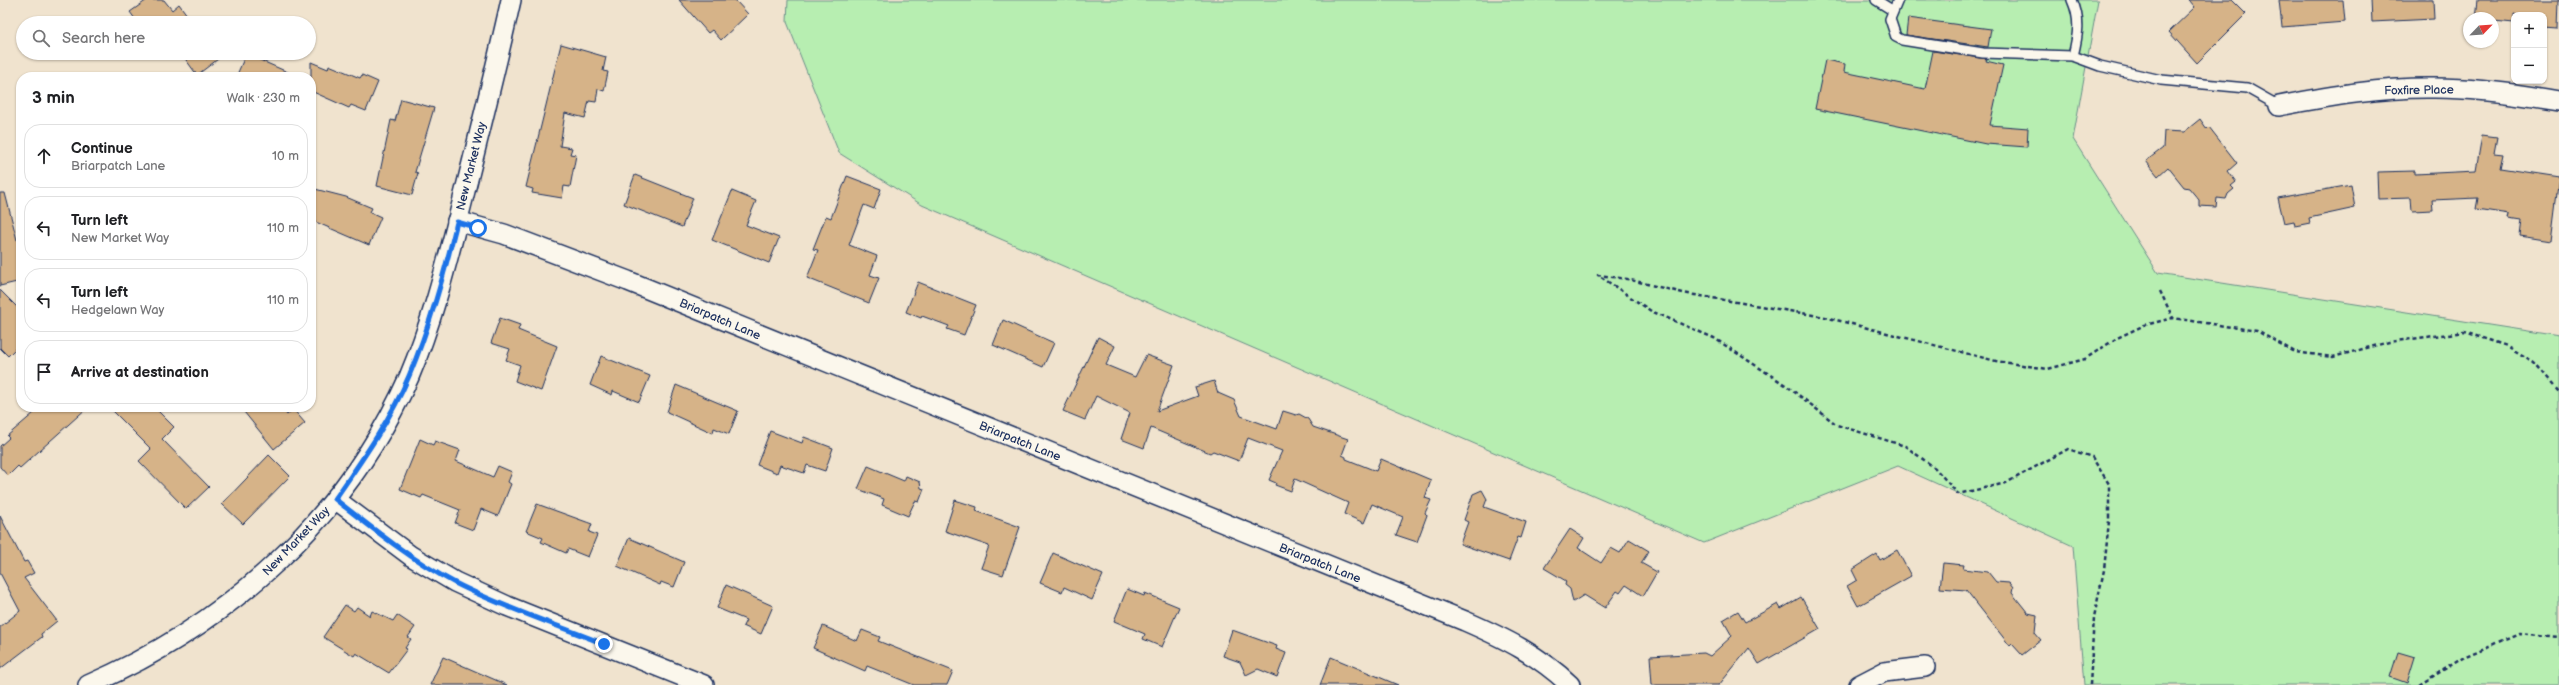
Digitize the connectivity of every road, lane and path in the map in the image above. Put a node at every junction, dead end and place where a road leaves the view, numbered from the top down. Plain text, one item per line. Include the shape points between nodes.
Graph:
1 (511, 0) edge
2 (1876, 0) edge
3 (1898, 0) edge
4 (2072, 0) edge
5 (1892, 10) junction
6 (2073, 56) junction
7 (2559, 101) edge
8 (2279, 106) joint
9 (457, 222) junction
10 (2160, 291) dead end
11 (2173, 318) junction
12 (2559, 391) edge
13 (335, 499) junction
14 (2559, 638) edge
15 (1925, 667) dead end
16 (88, 685) edge
17 (704, 685) edge
18 (1570, 685) edge
19 (1859, 685) edge
20 (2090, 685) edge
21 (2419, 685) edge

1 - 9 street, New Market Way
2 - 5 lane
3 - 5 lane
4 - 6 lane via 2080,29
5 - 6 lane via 1891,27 1896,37 1902,40 1984,53
6 - 8 lane via 2100,66 2161,80 2248,88
7 - 8 street, Foxfire Place via 2507,92 2428,88 2354,93
9 - 13 street, New Market Way via 434,308 409,377 371,445
9 - 18 street, Briarpatch Lane via 504,234 628,281 1458,618 1504,638 1533,655 1552,667
10 - 11 path
11 - 12 path via 2257,331 2295,352 2333,357 2389,342 2464,332 2507,346 2534,362
11 - 20 path via 2145,325 2116,338 2085,359 2048,369 1996,361 1825,317 1683,293 1627,279 1598,275 1651,311 1714,338 1787,386 1837,425 1905,446 1935,468 1958,494 2006,483 2068,449 2092,457 2109,484 2109,514 2104,570 2094,617
13 - 16 street, New Market Way via 268,572 225,607 157,652
13 - 17 street via 410,556 455,582 507,606
14 - 21 path via 2519,633 2466,656
15 - 19 street via 1884,672

